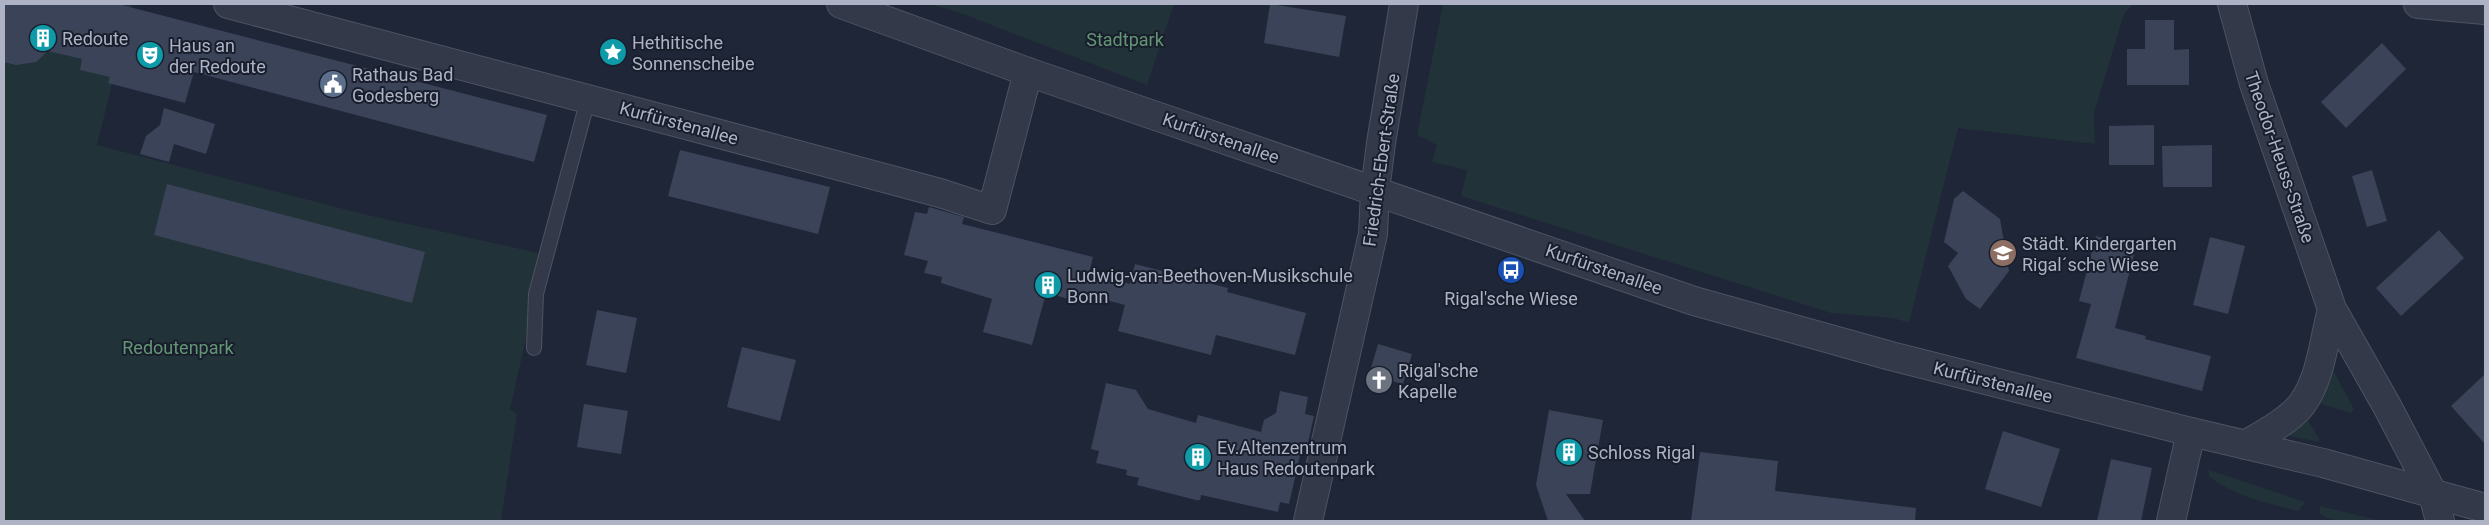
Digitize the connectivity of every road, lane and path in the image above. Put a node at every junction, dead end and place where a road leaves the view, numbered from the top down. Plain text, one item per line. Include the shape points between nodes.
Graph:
1 (228, 4) edge
2 (841, 4) edge
3 (1404, 4) edge
4 (2232, 4) edge
5 (2418, 4) edge
6 (2485, 10) edge
7 (1028, 72) junction
8 (588, 99) junction
9 (1375, 191) junction
10 (2332, 309) junction
11 (534, 348) dead end
12 (2191, 432) junction
13 (2245, 445) junction
14 (2434, 494) junction
15 (2485, 508) edge
16 (1308, 521) edge
17 (2171, 521) edge
18 (2440, 521) edge

1 - 8 street, Kurfürstenallee
2 - 7 street, Kurfürstenallee
3 - 9 street, Friedrich-Ebert-Straße
4 - 10 street, Theodor-Heuss-Straße via 2254,84
5 - 6 street
7 - 8 street, Kurfürstenallee via 992,210 940,193
7 - 9 street, Kurfürstenallee
8 - 11 lane via 536,294
9 - 12 street, Kurfürstenallee via 1694,300 1891,356
9 - 16 street, Friedrich-Ebert-Straße via 1373,234
10 - 13 street via 2316,375 2301,405
10 - 14 street, Theodor-Heuss-Straße
12 - 13 street, Kurfürstenallee
12 - 17 street
13 - 14 street, Kurfürstenallee
14 - 15 street, Kurfürstenallee
14 - 18 street, Theodor-Heuss-Straße

